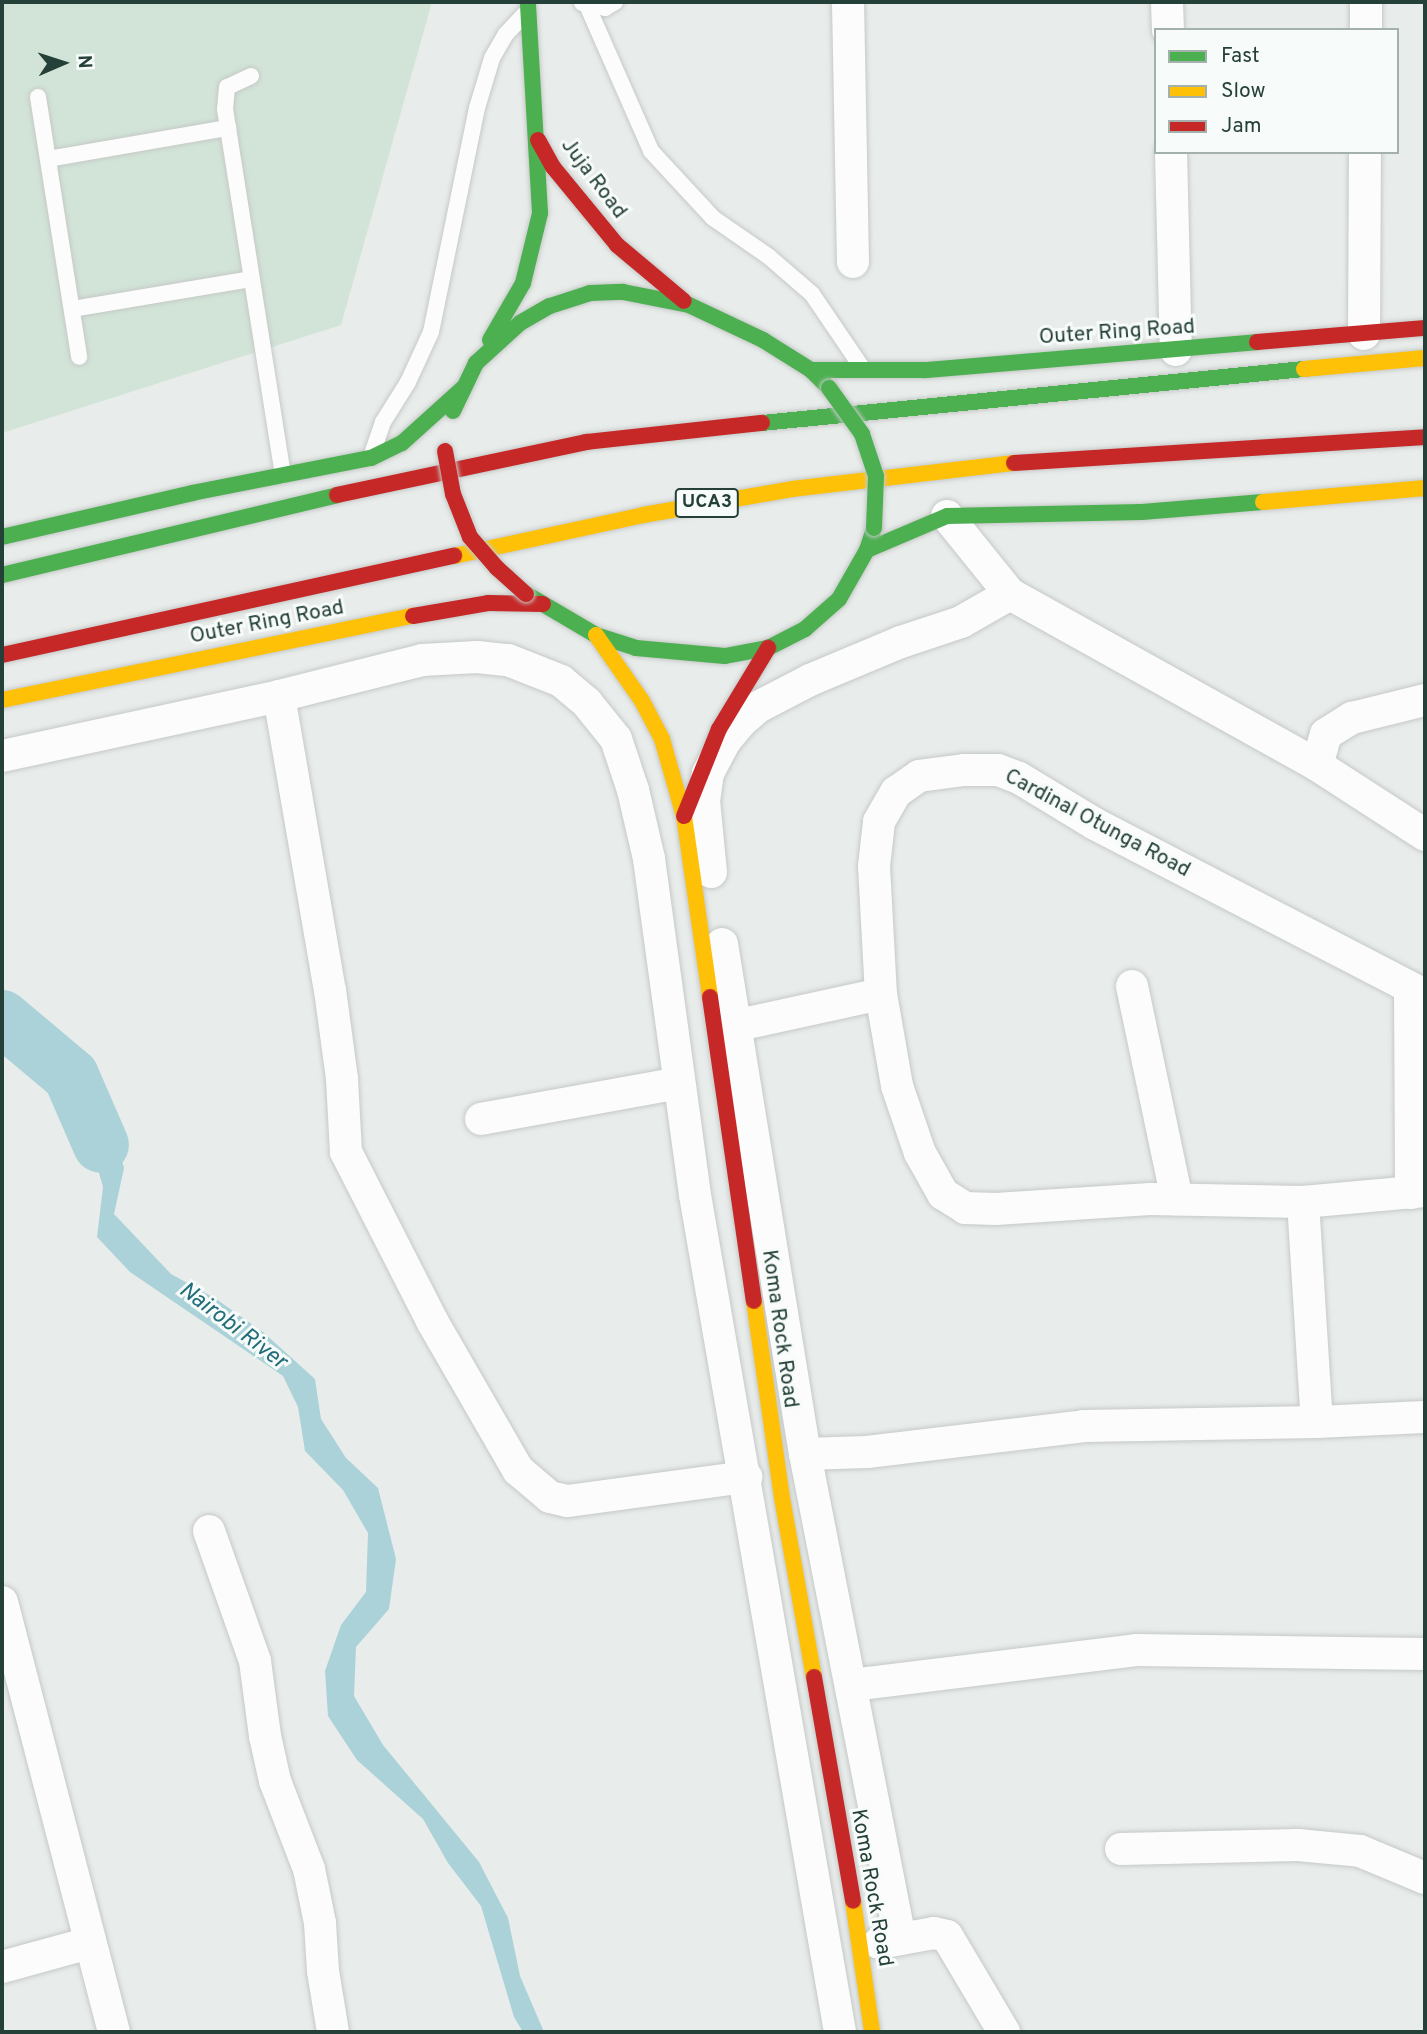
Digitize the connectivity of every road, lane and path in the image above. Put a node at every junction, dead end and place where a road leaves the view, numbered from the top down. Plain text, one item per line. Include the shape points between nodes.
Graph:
1 (615, 2) edge
2 (848, 2) edge
3 (1167, 2) edge
4 (1366, 2) edge
5 (583, 4) edge
6 (528, 7) edge
7 (1168, 28) edge
8 (1366, 28) edge
9 (251, 76) dead end
10 (38, 97) dead end
11 (228, 128) junction
12 (538, 139) junction
13 (1171, 154) edge
14 (1365, 154) edge
15 (48, 159) junction
16 (853, 262) dead end
17 (252, 279) junction
18 (689, 305) junction
19 (72, 309) junction
20 (1425, 328) edge
21 (1364, 334) junction
22 (1176, 350) junction
23 (79, 357) dead end
24 (1425, 358) edge
25 (477, 363) junction
26 (811, 370) junction
27 (864, 371) junction
28 (463, 387) junction
29 (1425, 437) edge
30 (371, 458) junction
31 (283, 475) junction
32 (1425, 488) edge
33 (947, 516) junction
34 (2, 537) edge
35 (867, 550) junction
36 (2, 575) edge
37 (1010, 594) junction
38 (543, 604) junction
39 (596, 635) junction
40 (768, 648) junction
41 (2, 655) edge
42 (279, 696) junction
43 (2, 700) edge
44 (1425, 700) edge
45 (2, 756) edge
46 (1317, 765) junction
47 (684, 816) junction
48 (1425, 835) edge
49 (1132, 986) dead end
50 (1418, 992) edge
51 (881, 994) junction
52 (734, 1026) junction
53 (680, 1083) junction
54 (481, 1119) dead end
55 (1418, 1192) edge
56 (1177, 1199) junction
57 (1303, 1202) junction
58 (1425, 1417) edge
59 (1317, 1422) junction
60 (805, 1454) junction
61 (746, 1477) junction
62 (209, 1531) dead end
63 (2, 1602) edge
64 (1425, 1654) edge
65 (10, 1660) edge
66 (852, 1685) junction
67 (1121, 1849) dead end
68 (1422, 1868) edge
69 (900, 1939) junction
70 (89, 1943) junction
71 (861, 1946) junction
72 (2, 1967) edge
73 (114, 2032) edge
74 (333, 2032) edge
75 (840, 2032) edge
76 (872, 2032) edge
77 (1004, 2032) edge

1 - 5 lane via 605,8
2 - 16 street
3 - 7 street
4 - 8 street
5 - 27 lane via 651,151 713,219 768,256 812,294
6 - 12 main road, Juja Road
6 - 30 lane via 492,58 477,108 431,332 383,422
9 - 11 lane via 227,86
10 - 15 lane
11 - 15 lane
11 - 17 lane
12 - 18 main road, Juja Road via 553,167 595,220
12 - 25 main road via 540,214 534,248 523,283
13 - 22 street
14 - 21 street
15 - 19 lane
17 - 19 lane
17 - 31 lane
18 - 25 main road via 623,292 590,293 550,306 520,323
18 - 26 main road via 763,340
19 - 23 lane
20 - 21 main road, Outer Ring Road
21 - 22 main road, Outer Ring Road
22 - 27 main road, Outer Ring Road
24 - 36 main road via 929,404 586,442 285,506
25 - 28 main road
26 - 27 main road, Outer Ring Road
26 - 35 main road, bridge via 862,434 876,476 874,528
28 - 30 main road via 402,443
28 - 38 main road, bridge via 450,419 445,451 453,494 470,537 497,568
29 - 41 main road, Outer Ring Road / UCA3 via 1020,462 792,489 643,514
30 - 31 main road
31 - 34 main road
32 - 33 main road via 1142,512
33 - 35 main road
33 - 37 street
35 - 40 main road via 839,599 821,617
37 - 46 street
37 - 52 street via 961,622 810,680 758,707 725,741 708,773 704,801
38 - 39 main road
38 - 43 main road, Outer Ring Road via 488,604 404,618
39 - 40 main road via 636,648 682,654 725,656
39 - 47 main road, Koma Rock Road via 662,739
40 - 47 main road via 719,729
42 - 45 street
42 - 53 street via 422,660 477,657 508,660 561,681 587,703 615,738 633,790 649,859
42 - 61 street via 330,990 346,1152 432,1321 518,1470 550,1497 568,1501
44 - 46 street via 1352,718 1326,734
46 - 48 street
47 - 71 main road, Koma Rock Road via 782,1498
49 - 56 street
50 - 51 street, Cardinal Otunga Road via 1095,824 1019,778 998,771 964,770 919,776 896,792 879,822 874,866
50 - 55 street
51 - 52 street
51 - 56 street, Cardinal Otunga Road via 897,1086 920,1153 943,1194 965,1208 996,1209
52 - 60 street
53 - 54 street
53 - 61 street via 695,1195
55 - 57 street, Cardinal Otunga Road
56 - 57 street, Cardinal Otunga Road
57 - 59 street
58 - 59 street
59 - 60 street via 1084,1426 867,1452
60 - 66 street
61 - 75 street
62 - 74 street via 254,1661 275,1781 309,1869
63 - 65 street
64 - 66 street via 1136,1650
65 - 70 street
66 - 69 street
67 - 68 street via 1298,1845 1360,1851
69 - 71 street
69 - 77 street via 934,1933 947,1936
70 - 72 street
70 - 73 street
71 - 76 main road, Koma Rock Road

